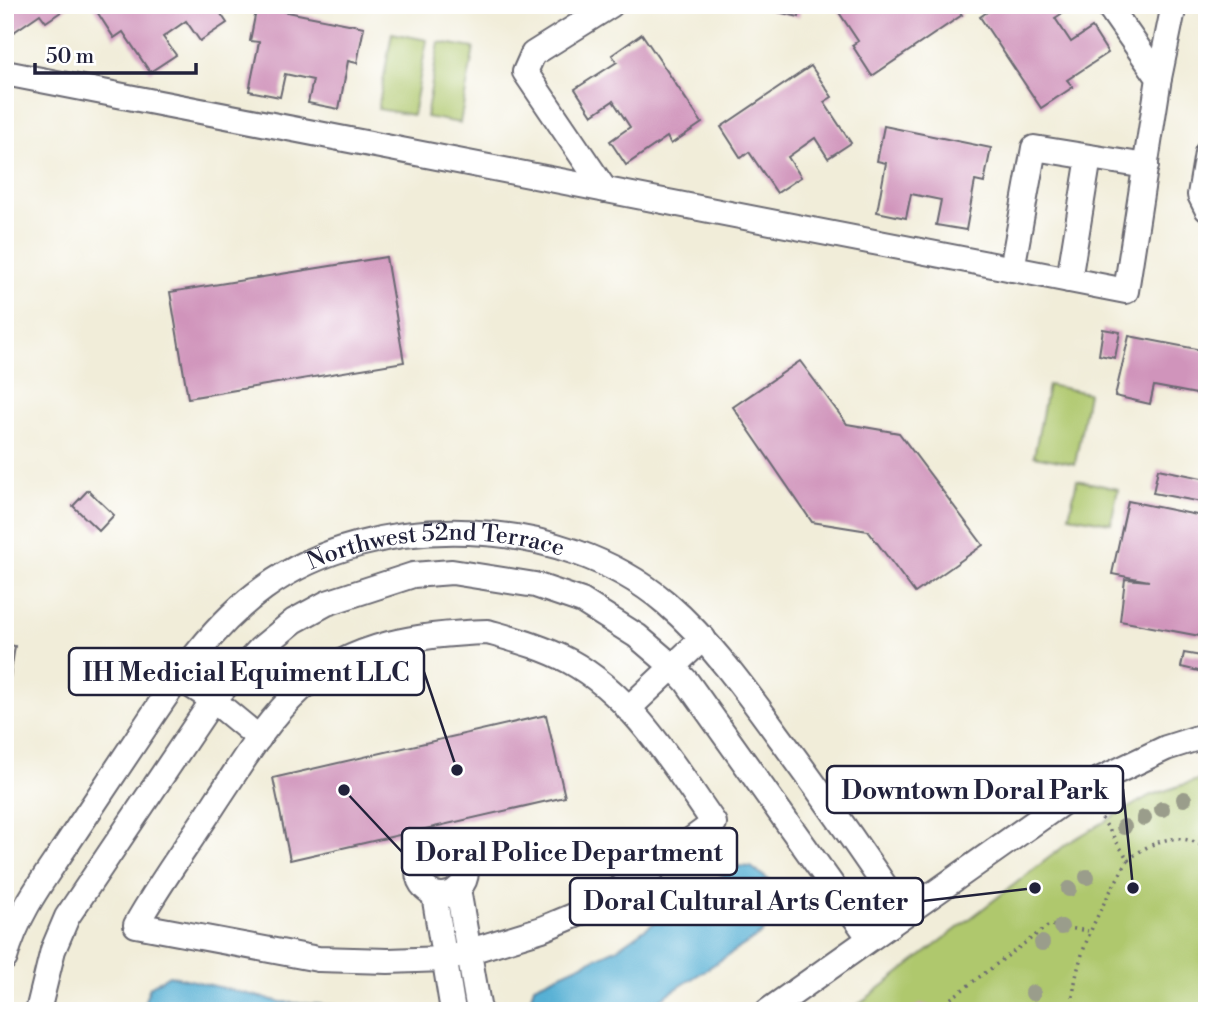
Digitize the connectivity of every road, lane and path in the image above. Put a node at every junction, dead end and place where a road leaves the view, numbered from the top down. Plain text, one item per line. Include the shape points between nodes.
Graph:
1 (611, 5) edge
2 (1108, 5) edge
3 (1174, 5) edge
4 (5, 73) edge
5 (1159, 78) junction
6 (1207, 153) edge
7 (1089, 157) junction
8 (1146, 166) junction
9 (605, 190) junction
10 (1206, 209) edge
11 (1012, 269) junction
12 (1069, 280) junction
13 (453, 532) junction
14 (453, 572) junction
15 (702, 638) junction
16 (672, 666) junction
17 (178, 677) junction
18 (213, 700) junction
19 (628, 709) junction
20 (1207, 734) edge
21 (259, 737) junction
22 (1098, 812) dead end
23 (68, 842) junction
24 (1206, 848) edge
25 (1128, 860) junction
26 (102, 863) junction
27 (903, 913) junction
28 (1088, 931) junction
29 (869, 937) junction
30 (469, 953) junction
31 (5, 958) edge
32 (444, 959) junction
33 (38, 1011) edge
34 (453, 1011) edge
35 (479, 1011) edge
36 (768, 1011) edge
37 (934, 1011) edge
38 (1072, 1011) edge

1 - 9 street via 533,54 525,72
2 - 5 street
3 - 5 street
4 - 9 street
5 - 8 street
6 - 10 street via 1200,195
7 - 8 street
7 - 11 street via 1034,148
7 - 12 street
8 - 12 street via 1126,291
9 - 11 street
11 - 12 street
13 - 14 street
13 - 15 street, Northwest 52nd Terrace via 522,538 603,563 666,602
13 - 17 street, Northwest 52nd Terrace via 408,534 364,544 313,562 265,587 229,618
14 - 16 street, Northwest 52nd Terrace via 536,585 582,601 637,636
14 - 18 street, Northwest 52nd Terrace via 413,575 327,603 294,621 260,649
15 - 16 street
15 - 27 street, Northwest 52nd Terrace via 795,757
16 - 19 street
16 - 29 street, Northwest 52nd Terrace
17 - 18 street
17 - 23 street, Northwest 52nd Terrace
18 - 21 street
18 - 26 street, Northwest 52nd Terrace
19 - 21 street via 607,687 534,645 488,632 436,633 388,642 341,662 300,689
19 - 30 street via 714,823 578,914
20 - 27 street via 1086,786
21 - 32 street via 136,925 318,959
22 - 25 path
23 - 26 street
23 - 31 street, Northwest 52nd Terrace via 26,904
24 - 25 path via 1179,838 1158,840
25 - 28 path
26 - 33 street, Northwest 52nd Terrace via 67,917 53,950
27 - 29 street
28 - 37 path via 1049,925
28 - 38 path
29 - 36 street
30 - 32 street
30 - 32 street via 446,892
30 - 35 street
32 - 34 street

